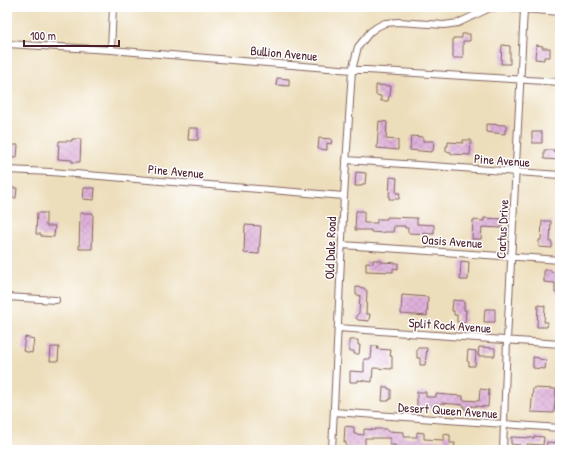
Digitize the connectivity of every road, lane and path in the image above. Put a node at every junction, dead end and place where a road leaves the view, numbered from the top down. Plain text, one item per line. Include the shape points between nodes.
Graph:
1 (113, 7) edge
2 (524, 10) junction
3 (560, 12) edge
4 (7, 44) edge
5 (111, 50) junction
6 (352, 70) junction
7 (520, 80) junction
8 (560, 82) edge
9 (346, 160) junction
10 (7, 170) edge
11 (516, 173) junction
12 (560, 175) edge
13 (344, 196) junction
14 (342, 245) junction
15 (512, 256) junction
16 (560, 260) edge
17 (7, 297) edge
18 (56, 300) dead end
19 (338, 328) junction
20 (507, 340) junction
21 (560, 344) edge
22 (334, 412) junction
23 (504, 425) junction
24 (560, 428) edge
25 (332, 450) edge
26 (503, 450) edge

1 - 5 street
2 - 3 street
2 - 6 street, Old Dale Road via 490,8 458,23 444,25 385,23 370,32 358,47
2 - 7 street, Cactus Drive
4 - 5 street, Bullion Avenue
5 - 6 street, Bullion Avenue
6 - 7 street, Bullion Avenue
6 - 9 street, Old Dale Road
7 - 8 street, Bullion Avenue
7 - 11 street, Cactus Drive
9 - 11 street, Pine Avenue
9 - 13 street, Old Dale Road
10 - 13 street, Pine Avenue
11 - 12 street, Pine Avenue
11 - 15 street, Cactus Drive
13 - 14 street, Old Dale Road
14 - 15 street, Oasis Avenue
14 - 19 street, Old Dale Road
15 - 16 street, Oasis Avenue
15 - 20 street, Cactus Drive
17 - 18 street
19 - 20 street, Split Rock Avenue
19 - 22 street, Old Dale Road
20 - 21 street, Split Rock Avenue
20 - 23 street, Cactus Drive
22 - 23 street, Desert Queen Avenue
22 - 25 street, Old Dale Road
23 - 24 street, Desert Queen Avenue
23 - 26 street, Cactus Drive

